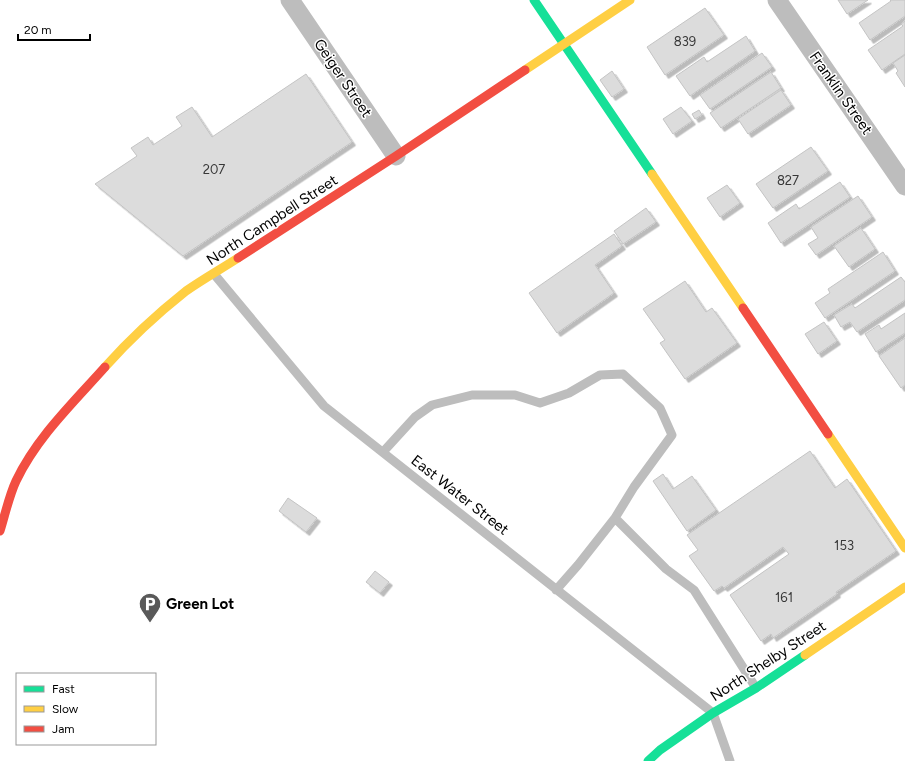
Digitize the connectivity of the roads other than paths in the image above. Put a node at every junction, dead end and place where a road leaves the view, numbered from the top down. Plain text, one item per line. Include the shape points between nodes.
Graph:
1 (290, 0) edge
2 (534, 0) edge
3 (630, 0) edge
4 (777, 0) edge
5 (564, 43) junction
6 (396, 156) junction
7 (905, 186) edge
8 (214, 274) junction
9 (383, 452) junction
10 (615, 518) junction
11 (0, 531) edge
12 (905, 548) edge
13 (905, 588) edge
14 (556, 590) junction
15 (756, 688) junction
16 (713, 713) junction
17 (648, 761) edge
18 (730, 761) edge

1 - 6 street, Geiger Street
2 - 5 street
3 - 5 street, North Campbell Street
4 - 7 street, Franklin Street
5 - 6 street, North Campbell Street
5 - 12 street
6 - 8 street, North Campbell Street
8 - 9 lane, East Water Street via 324,406
8 - 11 street, North Campbell Street via 160,312 128,342 48,430 31,453 15,483
9 - 10 lane via 415,417 432,405 472,396 515,395 540,403 569,393 600,375 623,374 660,408 672,435
9 - 14 lane, East Water Street
10 - 14 lane
10 - 15 lane via 666,569 694,590
13 - 15 street, North Shelby Street
14 - 16 lane, East Water Street
15 - 16 street, North Shelby Street
16 - 17 street, North Shelby Street
16 - 18 lane

